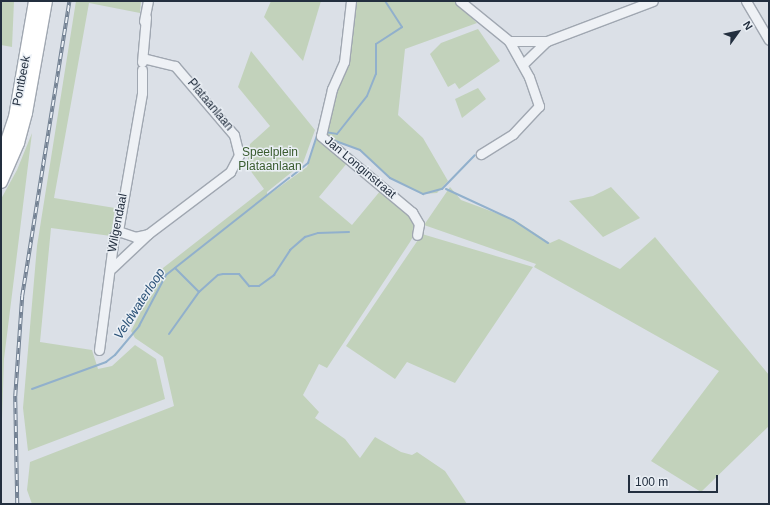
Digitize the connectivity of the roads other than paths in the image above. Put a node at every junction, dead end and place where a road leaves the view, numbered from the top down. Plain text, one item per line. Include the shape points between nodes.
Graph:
1 (35, 1) edge
2 (46, 1) edge
3 (148, 1) edge
4 (351, 1) edge
5 (460, 1) edge
6 (653, 1) edge
7 (746, 1) edge
8 (769, 40) edge
9 (509, 41) junction
10 (547, 41) junction
11 (143, 58) junction
12 (522, 64) junction
13 (481, 154) dead end
14 (1, 159) edge
15 (1, 182) edge
16 (118, 231) junction
17 (148, 234) junction
18 (417, 235) dead end
19 (112, 268) junction
20 (100, 350) dead end

1 - 14 highway, Pontbeek via 15,117
2 - 15 highway via 26,113 18,143
3 - 11 street, Wilgendaal
4 - 18 street, Jan Longinstraat via 344,62 332,89 321,136 412,212 419,224
5 - 9 street
6 - 10 street
7 - 8 street
9 - 10 street
9 - 12 street
10 - 12 street
11 - 16 street, Wilgendaal via 137,92 140,96
11 - 17 street, Plataanlaan via 175,66 234,135 240,150 237,163 230,172
12 - 13 street via 539,106 513,134
16 - 17 street via 136,237
16 - 19 street, Wilgendaal via 114,236
17 - 19 street, Plataanlaan
19 - 20 street, Wilgendaal

